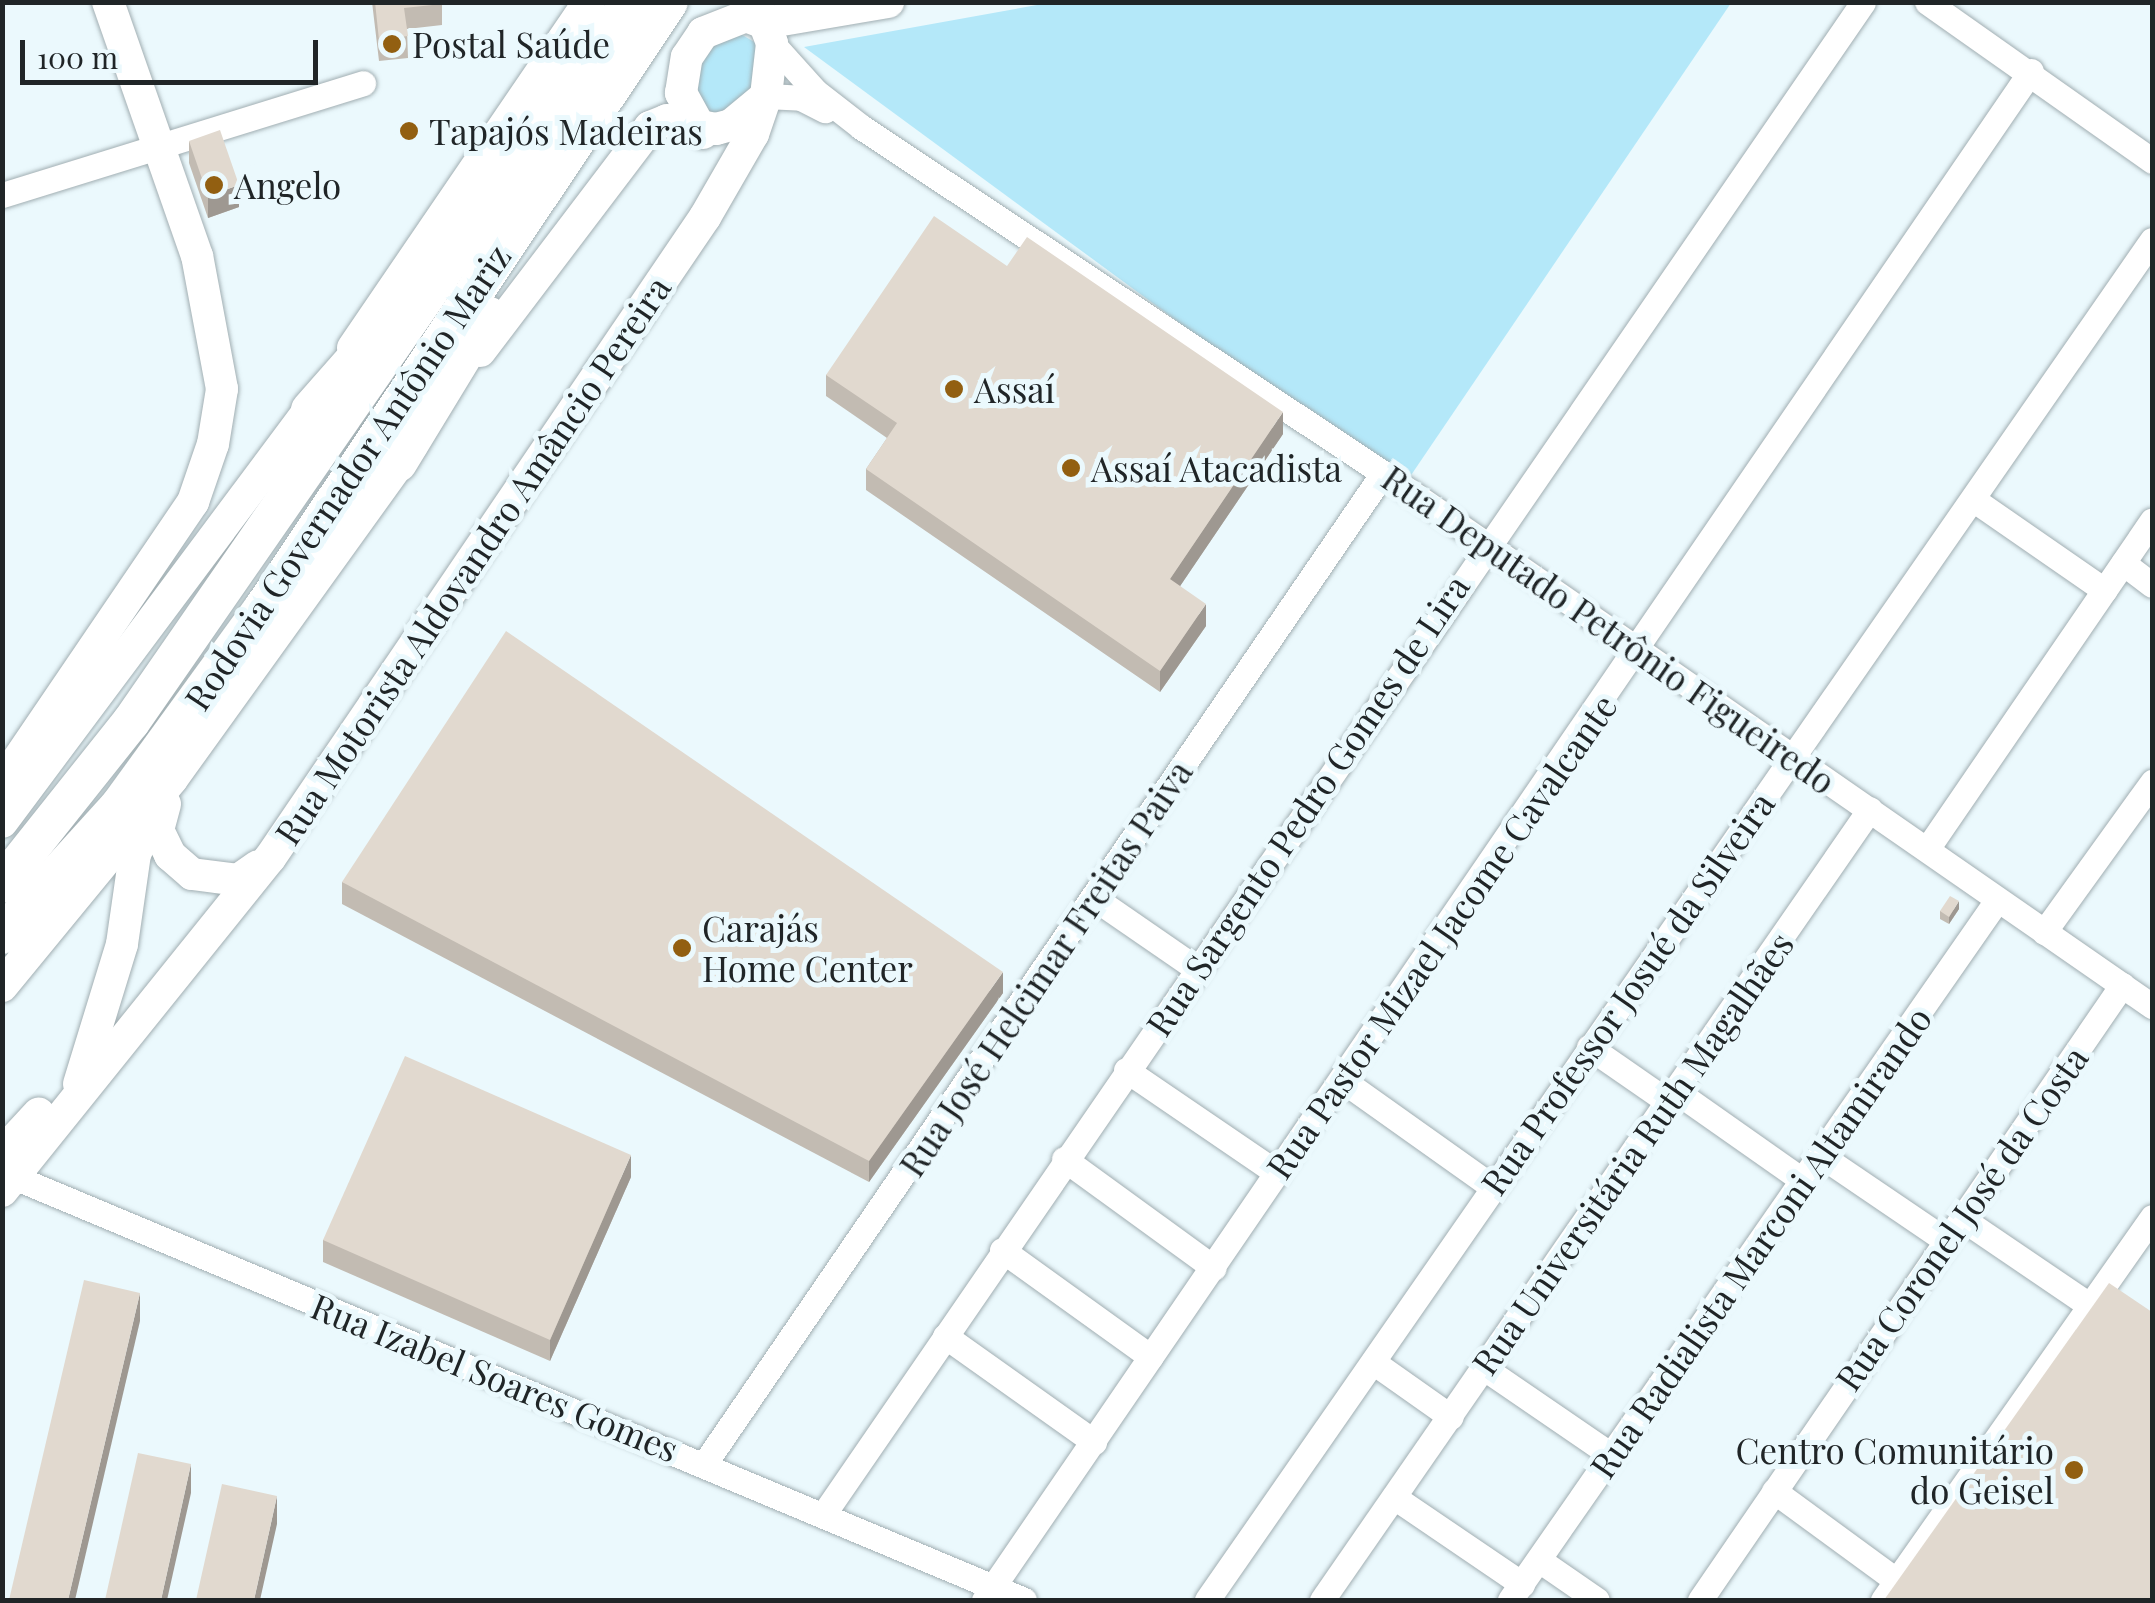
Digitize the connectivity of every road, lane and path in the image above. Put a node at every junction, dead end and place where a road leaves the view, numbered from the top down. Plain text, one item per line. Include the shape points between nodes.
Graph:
1 (108, 2) edge
2 (589, 2) edge
3 (630, 2) edge
4 (669, 2) edge
5 (888, 2) edge
6 (1863, 2) edge
7 (1926, 2) edge
8 (764, 23) edge
9 (2031, 71) junction
10 (363, 83) dead end
11 (766, 96) junction
12 (693, 121) junction
13 (586, 127) junction
14 (861, 127) junction
15 (543, 130) junction
16 (160, 142) junction
17 (2152, 161) edge
18 (2, 195) edge
19 (705, 217) junction
20 (2152, 240) edge
21 (310, 410) junction
22 (398, 463) junction
23 (1384, 473) junction
24 (1977, 502) junction
25 (2152, 521) edge
26 (1485, 545) junction
27 (2123, 564) junction
28 (2152, 584) edge
29 (2104, 590) junction
30 (1638, 649) junction
31 (1792, 758) junction
32 (172, 779) junction
33 (2152, 782) edge
34 (2, 783) edge
35 (1870, 809) junction
36 (2, 822) edge
37 (1927, 849) junction
38 (270, 858) junction
39 (2, 884) edge
40 (1094, 898) junction
41 (235, 900) junction
42 (1998, 900) junction
43 (2044, 932) junction
44 (2, 935) edge
45 (1197, 969) junction
46 (2, 986) edge
47 (2122, 986) junction
48 (2152, 1006) edge
49 (1590, 1047) junction
50 (88, 1054) junction
51 (1126, 1070) junction
52 (1342, 1080) junction
53 (1670, 1095) junction
54 (75, 1099) junction
55 (1820, 1155) junction
56 (1064, 1159) junction
57 (5, 1171) edge
58 (1277, 1173) junction
59 (1802, 1180) junction
60 (1491, 1186) junction
61 (2152, 1217) edge
62 (1961, 1218) junction
63 (1945, 1240) junction
64 (1002, 1250) junction
65 (1214, 1268) junction
66 (2089, 1305) junction
67 (945, 1336) junction
68 (1151, 1357) junction
69 (1373, 1362) junction
70 (1484, 1368) junction
71 (1450, 1417) junction
72 (1094, 1442) junction
73 (1612, 1455) junction
74 (705, 1463) junction
75 (1774, 1491) junction
76 (1394, 1497) junction
77 (825, 1512) junction
78 (1538, 1560) junction
79 (1890, 1591) edge
80 (1516, 1592) edge
81 (989, 1594) edge
82 (1024, 1600) edge
83 (1207, 1600) edge
84 (1322, 1600) edge
85 (1598, 1600) edge
86 (1700, 1600) edge

1 - 16 main road
2 - 21 main road
3 - 15 highway, Rodovia Governador Antônio Mariz
4 - 13 highway, Rodovia Governador Antônio Mariz
5 - 8 main road
6 - 26 street, Rua Sargento Pedro Gomes de Lira
7 - 9 street
8 - 11 main road
8 - 12 main road via 746,16 702,33 682,76 681,93
8 - 14 street, Rua Deputado Petrônio Figueiredo via 815,91
9 - 17 street
9 - 30 street, Rua Pastor Mizael Jacome Cavalcante
10 - 16 street
11 - 12 main road via 732,126 716,130
11 - 14 street, Rua Deputado Petrônio Figueiredo via 800,98
11 - 19 main road, Rua Motorista Aldovandro Amâncio Pereira via 753,134
12 - 19 main road, Rua Motorista Aldovandro Amâncio Pereira via 715,152
12 - 22 main road via 650,127
13 - 22 highway via 516,269
13 - 44 highway, Rodovia Governador Antônio Mariz via 252,623 119,806
14 - 23 street, Rua Deputado Petrônio Figueiredo
15 - 21 highway
15 - 39 highway, Rodovia Governador Antônio Mariz via 142,706
16 - 18 street
16 - 34 main road via 196,256 222,389 193,502
19 - 38 main road, Rua Motorista Aldovandro Amâncio Pereira
20 - 24 street, Rua Professor Josué da Silveira
21 - 36 main road
22 - 32 main road
23 - 26 street, Rua Deputado Petrônio Figueiredo
23 - 40 street, Rua José Helcimar Freitas Paiva
24 - 29 street
24 - 31 street, Rua Professor Josué da Silveira
25 - 27 street
26 - 30 street, Rua Deputado Petrônio Figueiredo
26 - 45 street, Rua Sargento Pedro Gomes de Lira
27 - 28 street
27 - 29 street
29 - 37 street
30 - 31 street, Rua Deputado Petrônio Figueiredo
30 - 52 street, Rua Pastor Mizael Jacome Cavalcante
31 - 35 street, Rua Deputado Petrônio Figueiredo
31 - 49 street, Rua Professor Josué da Silveira
32 - 38 main road via 158,830 170,855 192,874 238,880
32 - 46 main road
32 - 50 main road via 135,854 122,944
33 - 43 street
35 - 37 street, Rua Deputado Petrônio Figueiredo
35 - 53 street, Rua Universitária Ruth Magalhães
37 - 42 street, Rua Deputado Petrônio Figueiredo
38 - 41 main road, Rua Motorista Aldovandro Amâncio Pereira
40 - 45 street
40 - 74 street, Rua José Helcimar Freitas Paiva
41 - 50 main road, Rua Motorista Aldovandro Amâncio Pereira
41 - 54 main road, Rua Motorista Aldovandro Amâncio Pereira
42 - 43 street, Rua Deputado Petrônio Figueiredo
42 - 55 street, Rua Radialista Marconi Altamirando
43 - 47 street, Rua Deputado Petrônio Figueiredo
45 - 51 street, Rua Sargento Pedro Gomes de Lira
47 - 48 street, Rua Deputado Petrônio Figueiredo
47 - 62 street, Rua Coronel José da Costa
49 - 53 street
49 - 60 street, Rua Professor Josué da Silveira
50 - 54 main road
50 - 57 main road, Rua Motorista Aldovandro Amâncio Pereira
51 - 56 street, Rua Sargento Pedro Gomes de Lira
51 - 58 street
52 - 58 street, Rua Pastor Mizael Jacome Cavalcante
52 - 60 street
53 - 59 street
53 - 70 street, Rua Universitária Ruth Magalhães
54 - 57 main road, Rua Motorista Aldovandro Amâncio Pereira
55 - 59 street, Rua Radialista Marconi Altamirando
55 - 63 street
56 - 64 street, Rua Sargento Pedro Gomes de Lira
56 - 65 street
57 - 74 street, Rua Izabel Soares Gomes
58 - 65 street, Rua Pastor Mizael Jacome Cavalcante
59 - 73 street, Rua Radialista Marconi Altamirando
60 - 69 street, Rua Professor Josué da Silveira
61 - 66 street
62 - 63 street, Rua Coronel José da Costa
62 - 66 street
63 - 75 street, Rua Coronel José da Costa
64 - 67 street, Rua Sargento Pedro Gomes de Lira
64 - 68 street
65 - 68 street, Rua Pastor Mizael Jacome Cavalcante
66 - 79 street
67 - 72 street
67 - 77 street, Rua Sargento Pedro Gomes de Lira
68 - 72 street, Rua Pastor Mizael Jacome Cavalcante
69 - 71 street
69 - 83 street, Rua Professor Josué da Silveira
70 - 71 street, Rua Universitária Ruth Magalhães
70 - 73 street
71 - 76 street, Rua Universitária Ruth Magalhães
72 - 81 street, Rua Pastor Mizael Jacome Cavalcante
73 - 78 street, Rua Radialista Marconi Altamirando
74 - 77 street, Rua Izabel Soares Gomes
75 - 79 street
75 - 86 street, Rua Coronel José da Costa
76 - 80 street
76 - 84 street, Rua Universitária Ruth Magalhães
77 - 81 street, Rua Izabel Soares Gomes
78 - 80 street, Rua Radialista Marconi Altamirando
78 - 85 street
81 - 82 street, Rua Izabel Soares Gomes

